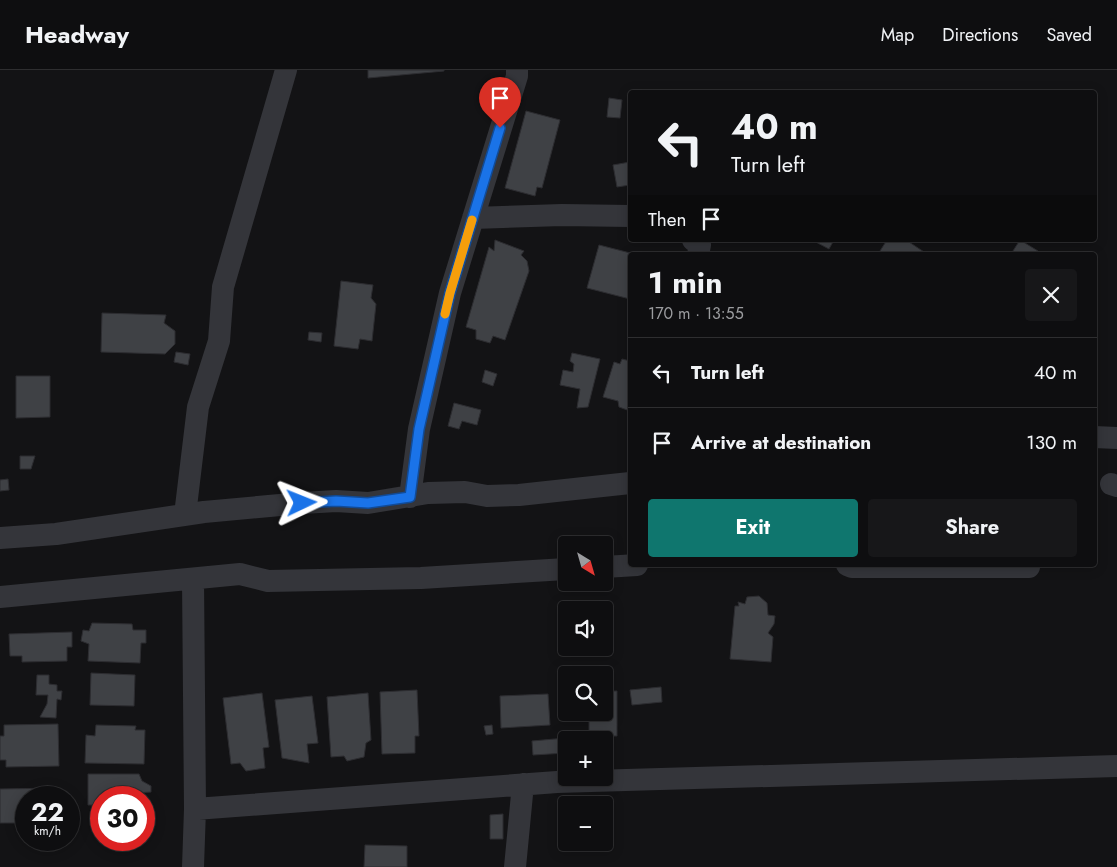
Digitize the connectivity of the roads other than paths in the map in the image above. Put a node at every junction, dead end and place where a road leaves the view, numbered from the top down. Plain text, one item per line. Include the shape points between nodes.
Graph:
1 (286, 70) edge
2 (517, 70) edge
3 (628, 216) edge
4 (473, 218) junction
5 (1097, 437) edge
6 (1117, 438) edge
7 (628, 483) edge
8 (410, 497) junction
9 (184, 515) junction
10 (0, 538) edge
11 (613, 566) edge
12 (628, 566) edge
13 (852, 567) edge
14 (1029, 567) dead end
15 (558, 569) edge
16 (193, 579) junction
17 (0, 597) edge
18 (1117, 766) edge
19 (523, 784) junction
20 (195, 809) junction
21 (193, 867) edge
22 (515, 867) edge

1 - 9 street via 223,286 219,340 198,407
2 - 4 street
3 - 4 street via 562,214
4 - 8 street via 446,312 419,429
5 - 6 street
7 - 8 street via 518,495 487,496 465,492
8 - 9 street via 368,503 302,503
9 - 10 street via 56,534
11 - 12 street
13 - 14 street
15 - 16 street via 421,578 268,580 240,574
16 - 17 street
16 - 20 street
18 - 19 street
19 - 20 street
19 - 22 street
20 - 21 street

